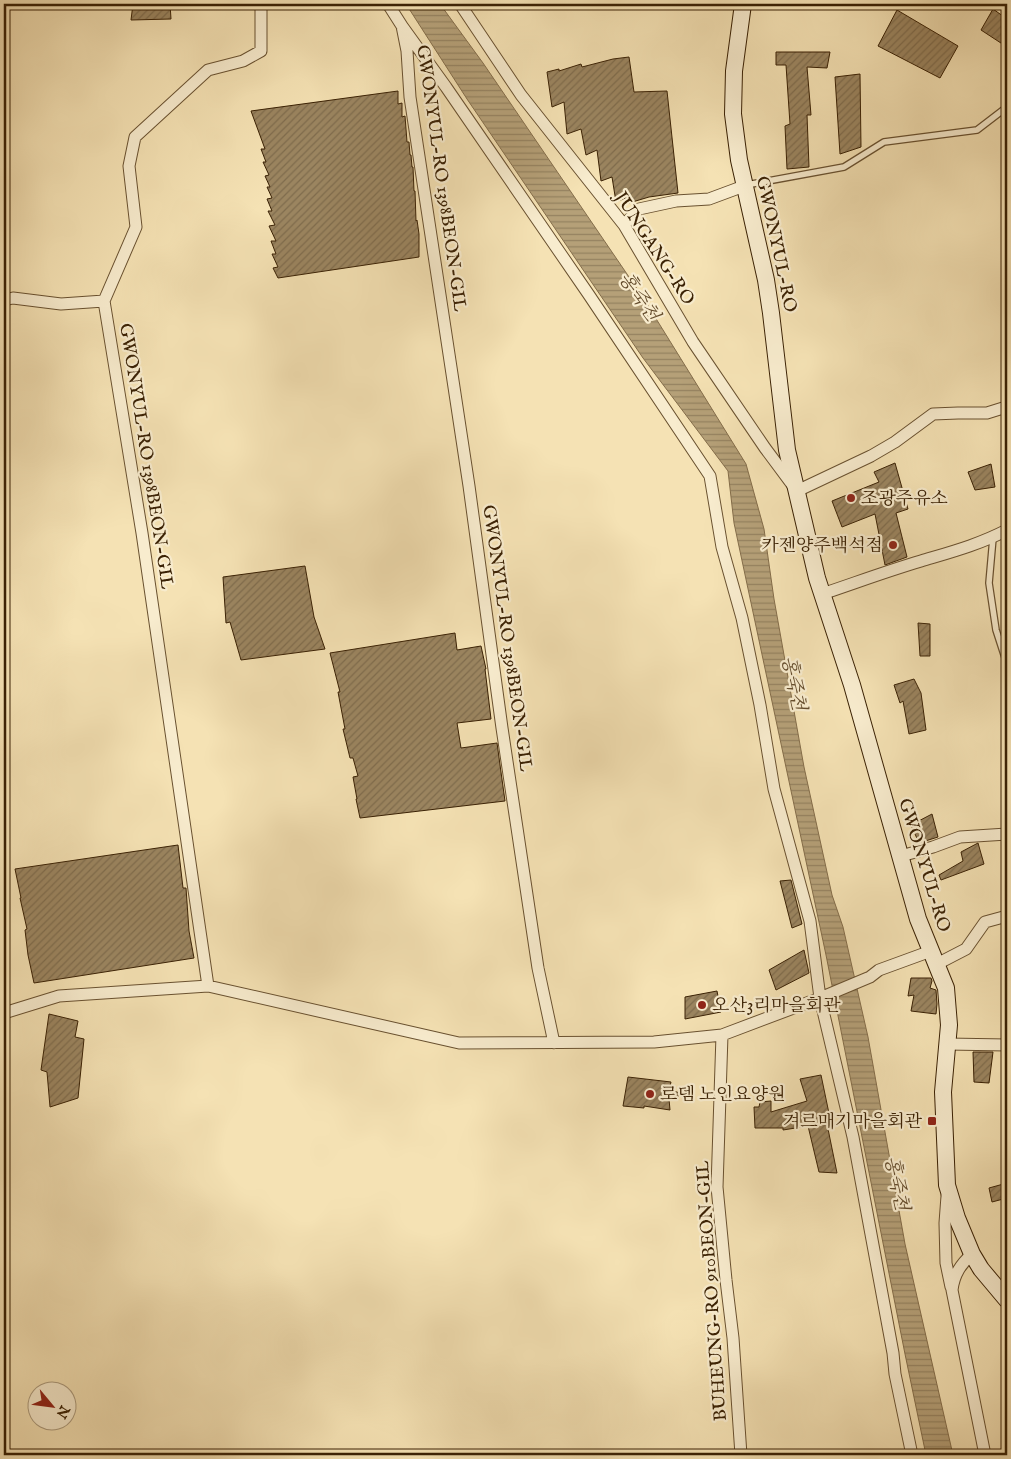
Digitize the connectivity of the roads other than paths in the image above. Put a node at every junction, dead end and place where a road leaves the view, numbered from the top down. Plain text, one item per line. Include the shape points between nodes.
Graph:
1 (261, 4) edge
2 (388, 4) edge
3 (460, 4) edge
4 (743, 4) edge
5 (402, 26) junction
6 (1007, 107) edge
7 (744, 186) junction
8 (624, 225) junction
9 (4, 300) edge
10 (104, 301) junction
11 (1005, 407) edge
12 (797, 491) junction
13 (1007, 530) edge
14 (992, 538) junction
15 (822, 594) junction
16 (1007, 664) edge
17 (1007, 834) edge
18 (901, 856) junction
19 (1007, 916) edge
20 (934, 958) junction
21 (208, 986) junction
22 (820, 998) junction
23 (4, 1013) edge
24 (722, 1035) junction
25 (554, 1043) junction
26 (947, 1044) junction
27 (1007, 1045) edge
28 (947, 1185) junction
29 (972, 1254) junction
30 (952, 1290) junction
31 (1007, 1300) edge
32 (741, 1455) edge
33 (912, 1455) edge
34 (985, 1455) edge

1 - 10 street via 261,51 244,61 208,70 135,137 129,166 136,227
2 - 5 street, GWONYUL-RO 1398BEON-GIL
3 - 8 street, JUNGANG-RO via 521,96
4 - 7 main road, GWONYUL-RO via 734,71 734,114
5 - 22 street via 710,476 722,547 742,618 758,695 774,789 810,921
5 - 25 street, GWONYUL-RO 1398BEON-GIL via 502,728 538,968
6 - 7 lane via 977,130 884,142 844,167
7 - 8 street via 709,199 676,201 639,209
7 - 12 main road, GWONYUL-RO via 766,280 786,450
8 - 12 street, JUNGANG-RO via 693,342
9 - 10 street via 13,298 61,304
10 - 21 street, GWONYUL-RO 1398BEON-GIL via 142,532
11 - 12 street via 987,413 933,414 871,456
12 - 15 main road, GWONYUL-RO
13 - 14 street
14 - 15 street
14 - 16 lane via 989,583 996,630
15 - 18 main road, GWONYUL-RO
17 - 18 street via 960,838
18 - 20 main road, GWONYUL-RO via 918,919
19 - 20 street via 984,922 966,949
20 - 22 street via 879,970
20 - 26 main road, GWONYUL-RO via 948,997
21 - 23 street via 59,996
21 - 25 street via 459,1043
22 - 24 street
22 - 33 street via 853,1138
24 - 25 street via 654,1042
24 - 32 street, BUHEUNG-RO 910BEON-GIL via 717,1187
26 - 27 street
26 - 28 main road, GWONYUL-RO via 943,1092
28 - 29 main road, GWONYUL-RO
28 - 30 street via 946,1263
29 - 30 street via 957,1270
29 - 31 main road, GWONYUL-RO
30 - 34 street

